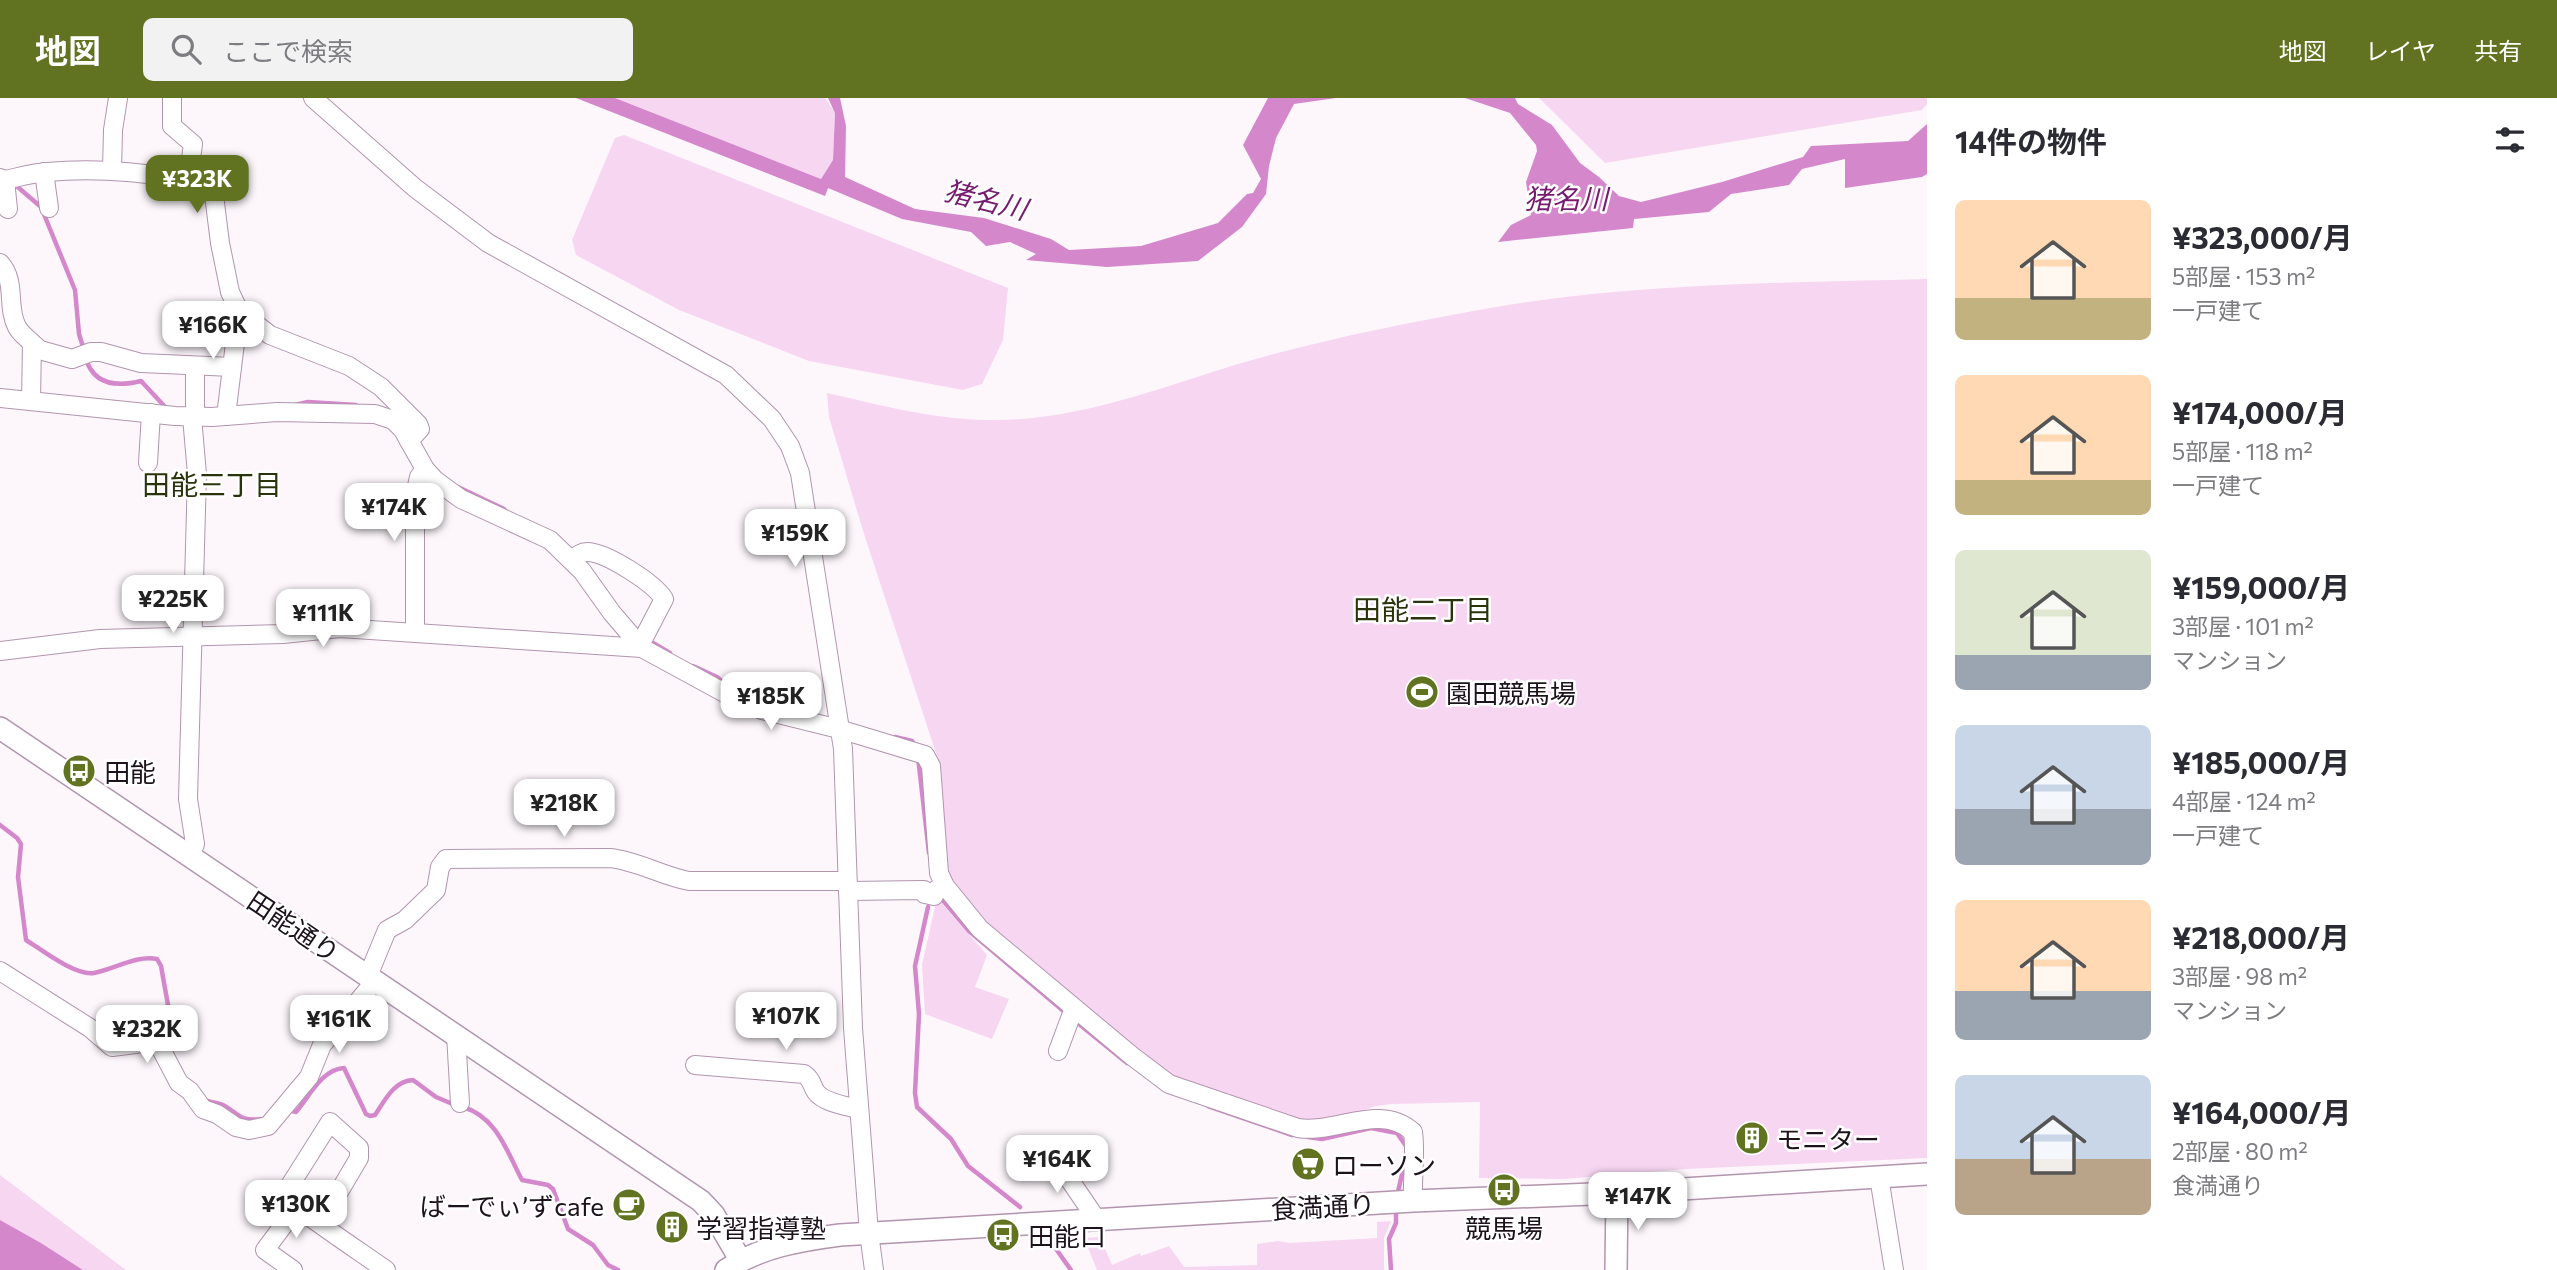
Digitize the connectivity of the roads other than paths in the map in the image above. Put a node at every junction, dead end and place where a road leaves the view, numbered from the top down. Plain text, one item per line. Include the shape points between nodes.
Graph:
1 (118, 98) edge
2 (172, 98) edge
3 (313, 98) edge
4 (112, 171) junction
5 (44, 172) junction
6 (2, 179) edge
7 (188, 181) junction
8 (49, 208) dead end
9 (8, 209) dead end
10 (0, 263) edge
11 (239, 311) junction
12 (32, 344) junction
13 (195, 366) junction
14 (232, 367) junction
15 (0, 398) edge
16 (31, 401) junction
17 (151, 413) junction
18 (226, 416) junction
19 (193, 417) junction
20 (409, 440) junction
21 (148, 463) dead end
22 (425, 469) junction
23 (572, 560) junction
24 (415, 631) junction
25 (192, 637) junction
26 (641, 646) junction
27 (0, 651) edge
28 (0, 728) edge
29 (839, 730) junction
30 (190, 856) junction
31 (848, 886) junction
32 (945, 887) junction
33 (0, 971) edge
34 (371, 978) junction
35 (1073, 1007) junction
36 (456, 1035) junction
37 (1058, 1051) dead end
38 (695, 1065) dead end
39 (460, 1103) dead end
40 (859, 1109) junction
41 (1048, 1148) dead end
42 (1927, 1174) edge
43 (1879, 1177) junction
44 (1617, 1193) junction
45 (1413, 1201) junction
46 (297, 1207) junction
47 (1097, 1220) junction
48 (320, 1224) junction
49 (869, 1233) junction
50 (734, 1266) edge
51 (384, 1269) edge
52 (293, 1270) edge
53 (874, 1270) edge
54 (1616, 1270) edge
55 (1894, 1270) edge
56 (1901, 1270) edge

1 - 4 street
2 - 7 street via 170,123 193,144
3 - 29 street via 415,188 488,243 726,375 772,419 790,446 800,473
4 - 5 street
4 - 7 street
5 - 6 street
5 - 8 street
6 - 9 street
7 - 11 street via 214,187 220,243 230,292
10 - 12 street via 11,284 12,313
11 - 14 street
11 - 20 street via 270,335 349,366 381,387 418,424 420,429
12 - 13 street via 72,359 101,352 141,363
12 - 16 street
13 - 14 street
13 - 19 street
14 - 18 street
15 - 16 street
16 - 17 street
17 - 19 street
17 - 21 street
18 - 19 street
18 - 20 street via 375,414 393,420
19 - 25 street via 197,474
20 - 22 street
22 - 23 street via 461,499 550,540
22 - 24 street via 415,495
23 - 26 street
23 - 26 street via 588,551 601,556 662,595
24 - 25 street via 340,628
24 - 26 street
25 - 27 street via 100,639
25 - 30 street via 188,799 195,844
26 - 29 street via 752,706
28 - 30 street, 田能通り
29 - 31 street
29 - 32 street via 925,755 931,766 939,873
30 - 34 street, 田能通り
31 - 32 street via 924,890 934,896
31 - 34 street via 689,881 610,858 446,859 436,890 405,920 387,930
31 - 40 street
32 - 35 street via 980,929
33 - 34 street via 90,1028 111,1047 150,1042 160,1047 178,1083 203,1109 249,1130 268,1126 309,1077 322,1045
34 - 36 street, 田能通り
35 - 37 street
35 - 45 street via 1180,1089 1298,1128 1331,1128 1377,1118 1405,1124 1413,1132 1415,1145
36 - 39 street
36 - 50 street, 田能通り via 701,1201 714,1214
38 - 40 street via 804,1074 822,1097
40 - 49 street
41 - 47 street
42 - 43 street, 食満通り
43 - 44 street, 食満通り
43 - 55 street
44 - 45 street, 食満通り
44 - 54 street
45 - 47 street, 食満通り
46 - 48 street
46 - 48 street via 286,1199 287,1189 330,1122 359,1149 359,1158
46 - 52 street via 265,1250
47 - 49 street, 食満通り
48 - 51 street
49 - 50 street, 食満通り via 792,1243
49 - 53 street
55 - 56 street

